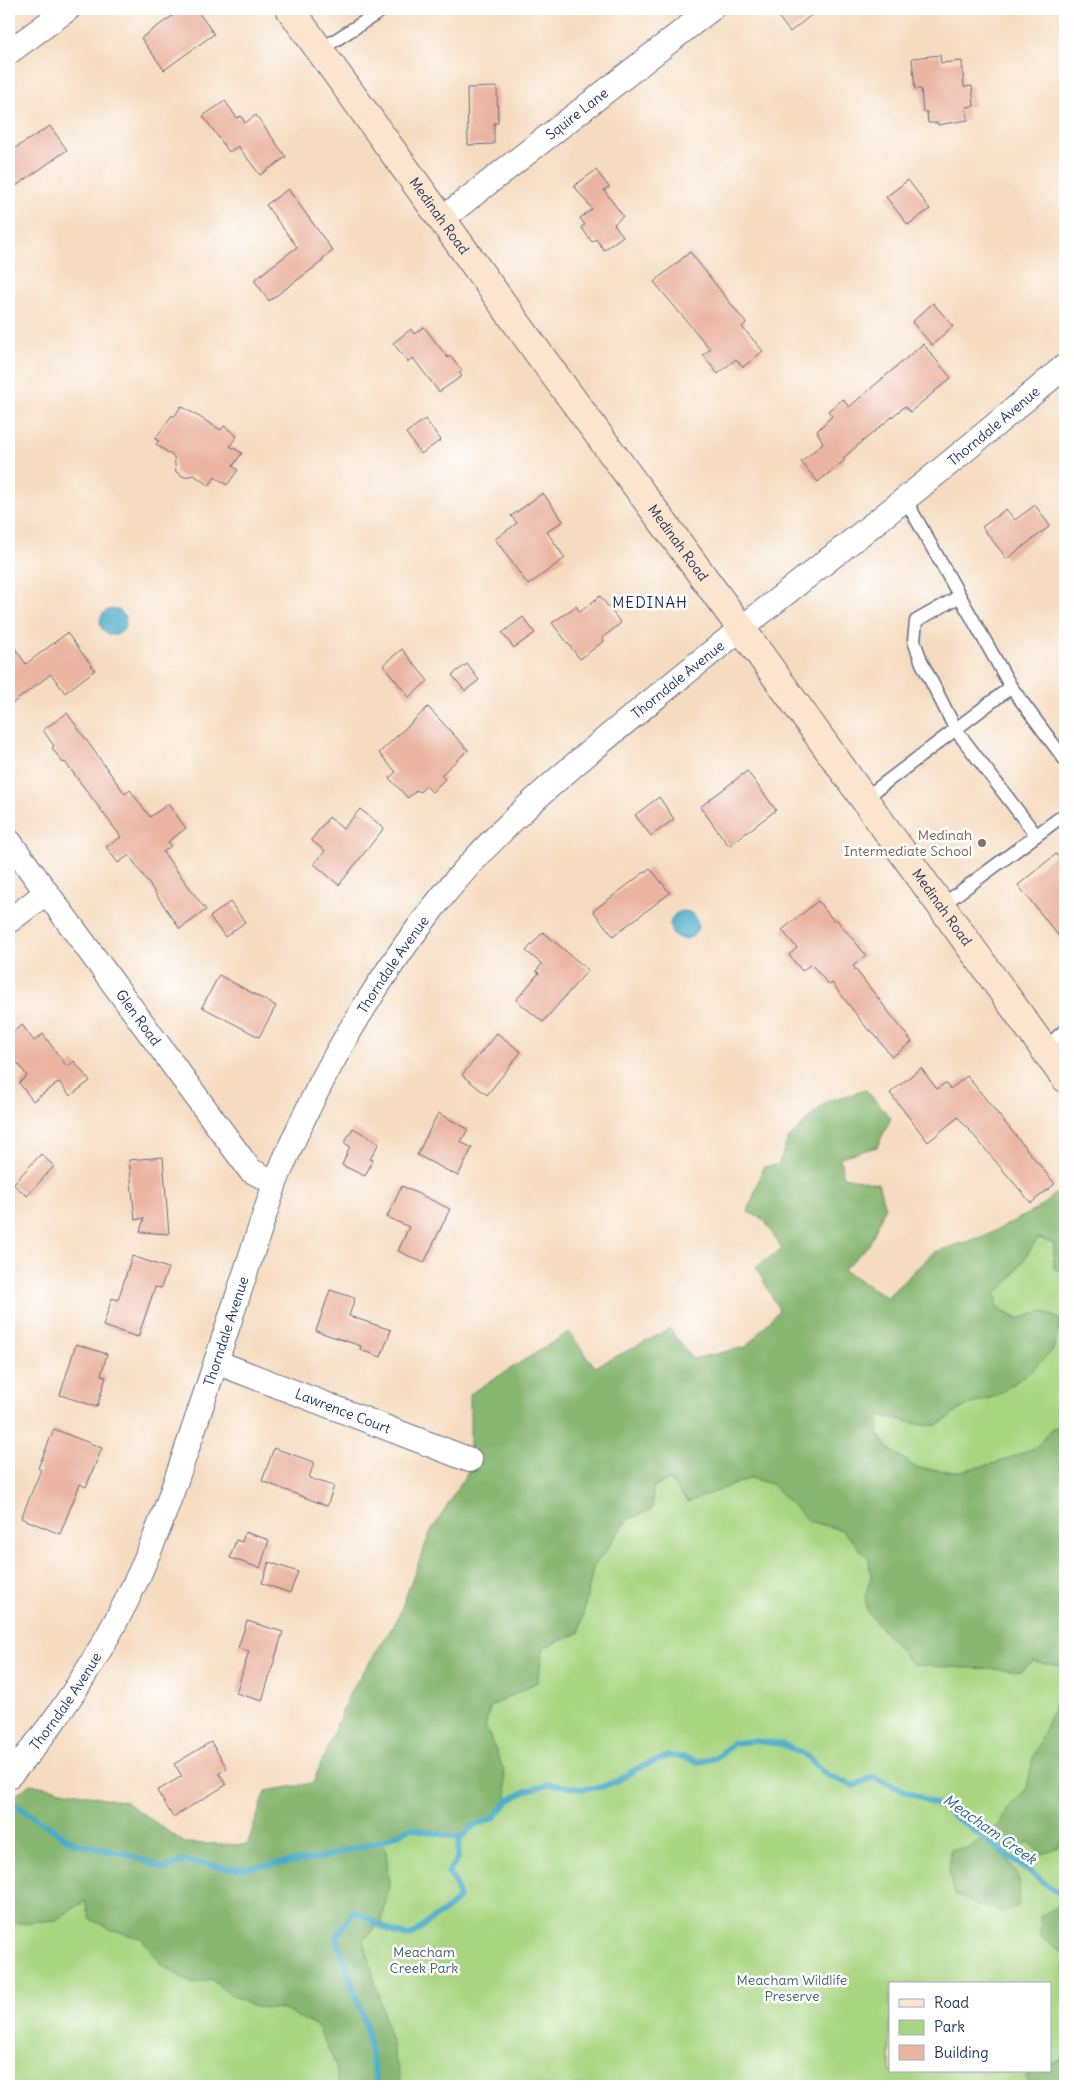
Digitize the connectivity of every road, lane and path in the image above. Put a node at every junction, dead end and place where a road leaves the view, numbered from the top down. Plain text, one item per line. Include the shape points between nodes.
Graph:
1 (68, 9) edge
2 (290, 9) edge
3 (384, 9) edge
4 (711, 9) edge
5 (320, 50) junction
6 (9, 52) edge
7 (442, 219) junction
8 (1065, 366) edge
9 (905, 499) junction
10 (960, 596) junction
11 (741, 628) junction
12 (1011, 687) junction
13 (956, 730) junction
14 (1065, 760) edge
15 (864, 799) junction
16 (1065, 814) edge
17 (1036, 835) junction
18 (9, 842) edge
19 (46, 893) junction
20 (941, 906) junction
21 (9, 921) edge
22 (1065, 1030) edge
23 (1044, 1049) junction
24 (1065, 1078) edge
25 (275, 1184) junction
26 (216, 1362) junction
27 (470, 1460) dead end
28 (9, 1776) edge

1 - 6 street
2 - 5 main road, Medinah Road
3 - 5 lane
4 - 7 street, Squire Lane
5 - 7 main road, Medinah Road
7 - 11 main road, Medinah Road
8 - 9 street, Thorndale Avenue
9 - 10 lane
9 - 11 street, Thorndale Avenue
10 - 12 lane
10 - 13 lane via 916,621 914,641
11 - 15 main road, Medinah Road
11 - 25 street, Thorndale Avenue via 561,775 488,844 434,906 382,977 335,1055
12 - 13 lane
12 - 14 lane
13 - 15 lane
13 - 17 lane
15 - 20 main road, Medinah Road
16 - 17 lane
17 - 20 lane
18 - 19 street, Glen Road
19 - 21 street
19 - 25 street, Glen Road via 250,1170
20 - 23 main road, Medinah Road
22 - 23 lane
23 - 24 main road, Medinah Road
25 - 26 street, Thorndale Avenue
26 - 27 street, Lawrence Court
26 - 28 street, Thorndale Avenue via 153,1544 116,1620 56,1717

